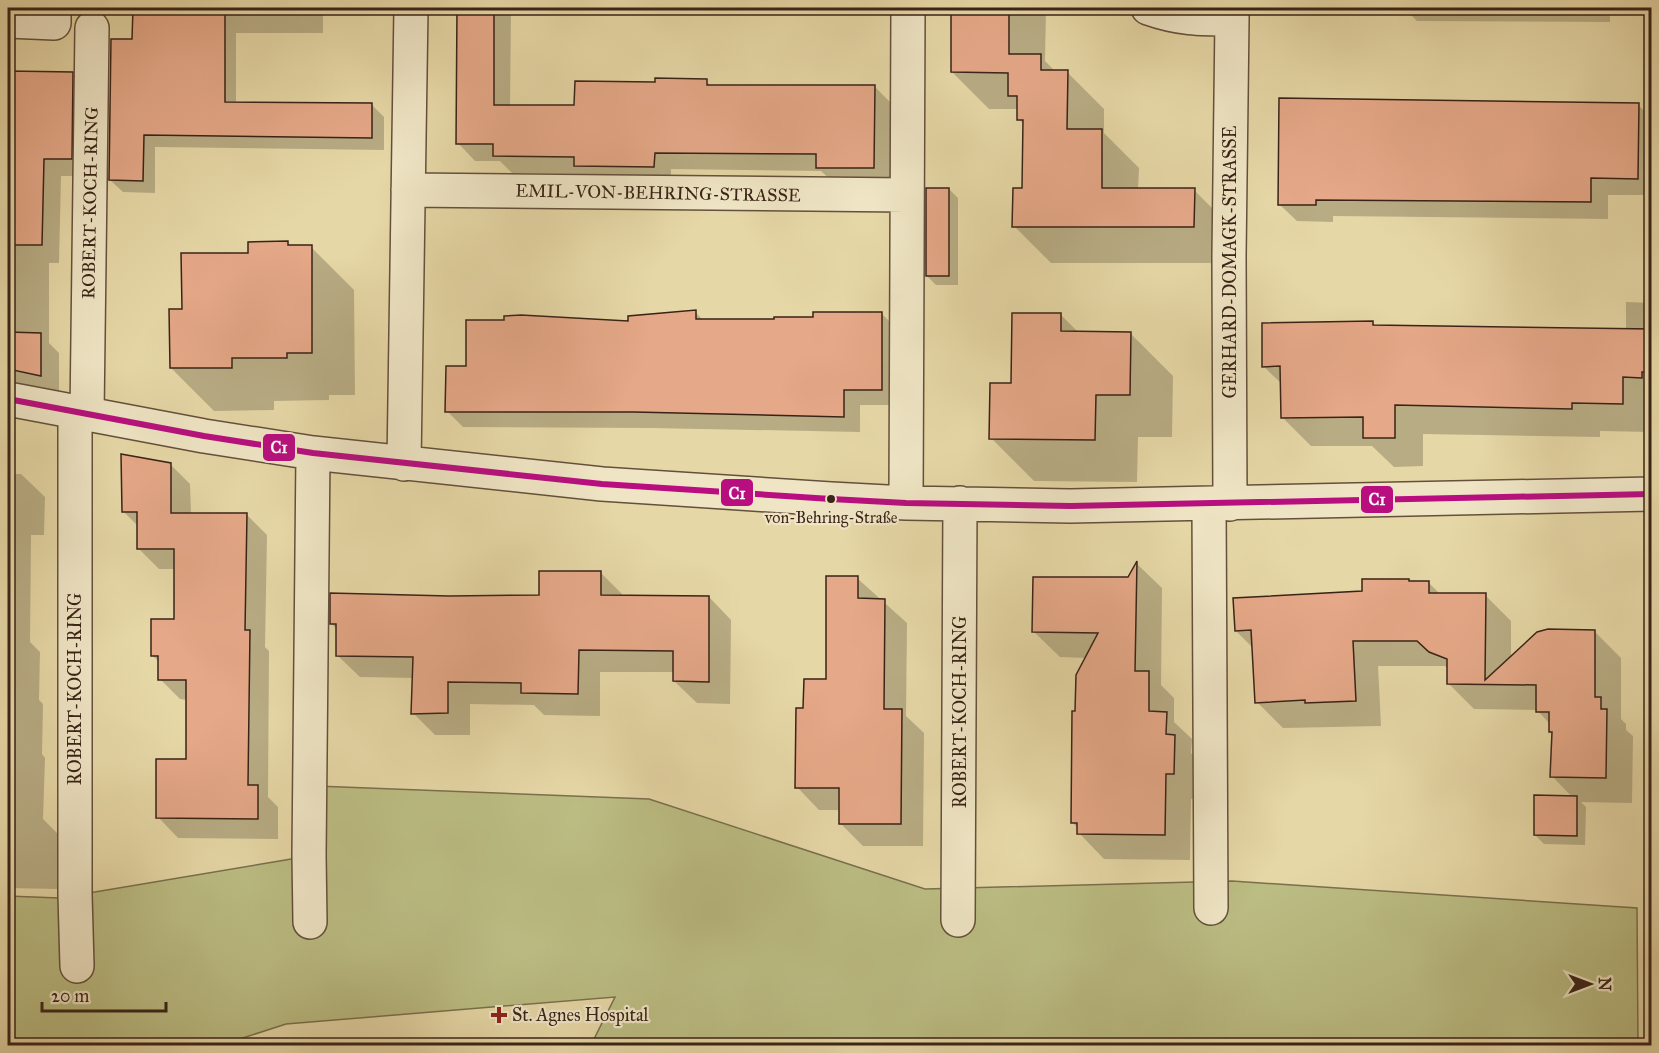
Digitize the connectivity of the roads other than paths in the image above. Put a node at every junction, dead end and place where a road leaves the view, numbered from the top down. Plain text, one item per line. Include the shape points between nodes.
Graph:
1 (54, 8) edge
2 (411, 8) edge
3 (908, 8) edge
4 (1148, 8) edge
5 (1232, 13) edge
6 (8, 21) edge
7 (93, 28) dead end
8 (408, 190) junction
9 (907, 195) junction
10 (8, 399) edge
11 (81, 413) junction
12 (313, 453) junction
13 (404, 464) junction
14 (1652, 494) edge
15 (906, 503) junction
16 (960, 503) junction
17 (1220, 504) junction
18 (1211, 908) dead end
19 (958, 920) dead end
20 (310, 922) dead end
21 (77, 966) dead end

1 - 6 street via 54,23
2 - 8 street
3 - 9 street
4 - 5 street, GERHARD-DOMAGK-STRASSE via 1193,19
5 - 17 street, GERHARD-DOMAGK-STRASSE
7 - 11 street, ROBERT-KOCH-RING
8 - 9 street, EMIL-VON-BEHRING-STRASSE
8 - 13 street
9 - 15 street
10 - 11 street
11 - 12 street
11 - 21 street, ROBERT-KOCH-RING
12 - 13 street
12 - 20 street
13 - 15 street via 602,484
14 - 17 street
15 - 16 street
16 - 17 street
16 - 19 street, ROBERT-KOCH-RING
17 - 18 street

